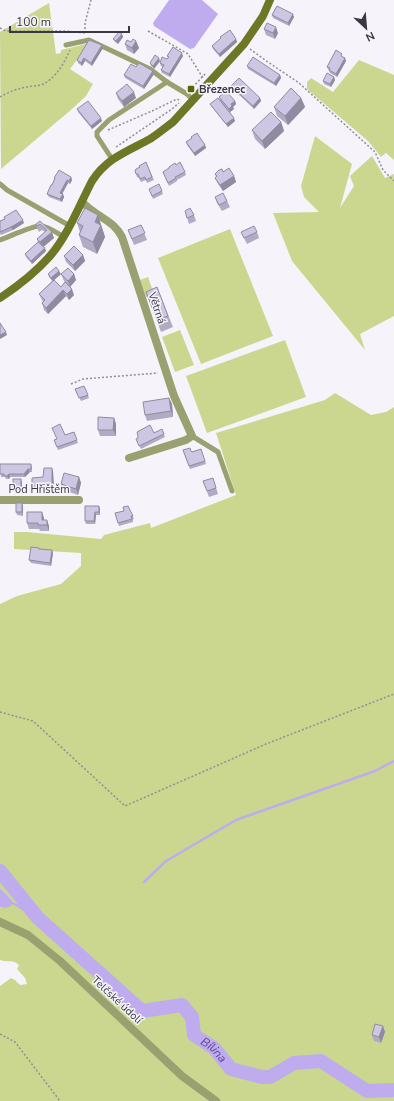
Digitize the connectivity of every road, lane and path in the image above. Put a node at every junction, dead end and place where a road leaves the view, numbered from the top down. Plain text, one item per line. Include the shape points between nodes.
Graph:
1 (91, 0) edge
2 (270, 0) edge
3 (0, 28) edge
4 (148, 31) dead end
5 (74, 43) junction
6 (244, 44) junction
7 (66, 45) dead end
8 (168, 82) junction
9 (208, 84) junction
10 (0, 97) edge
11 (194, 100) junction
12 (181, 101) dead end
13 (97, 134) junction
14 (112, 159) junction
15 (394, 181) edge
16 (0, 184) edge
17 (82, 202) junction
18 (70, 226) junction
19 (64, 237) junction
20 (0, 240) edge
21 (0, 298) edge
22 (166, 372) junction
23 (71, 384) dead end
24 (192, 436) junction
25 (129, 458) dead end
26 (232, 491) dead end
27 (0, 500) edge
28 (79, 500) dead end
29 (394, 694) edge
30 (0, 712) edge
31 (0, 922) edge
32 (0, 1034) edge
33 (60, 1101) edge
34 (216, 1101) edge

1 - 3 path via 85,33 6,31
2 - 6 street via 263,16
4 - 9 path via 188,54
5 - 7 lane
5 - 8 lane via 89,40 150,69
5 - 10 path via 62,66 48,81
6 - 9 street
6 - 15 path via 299,83 375,152 383,170
8 - 11 lane
8 - 13 lane via 109,120
9 - 11 street
11 - 14 street via 161,132
12 - 13 path via 177,99 130,122
13 - 14 lane
14 - 17 street via 97,173
16 - 18 lane
17 - 18 street
17 - 22 street, Větrná via 119,230
18 - 19 street
19 - 20 lane via 40,226
19 - 21 street via 36,270
22 - 23 path via 83,379
22 - 24 street, Větrná
24 - 25 street
24 - 26 lane via 218,452
27 - 28 street, Pod Hřištěm
29 - 30 path via 266,744 125,806 33,721
31 - 34 street, Telčské údolí via 28,935 60,961 182,1076
32 - 33 path via 15,1042

